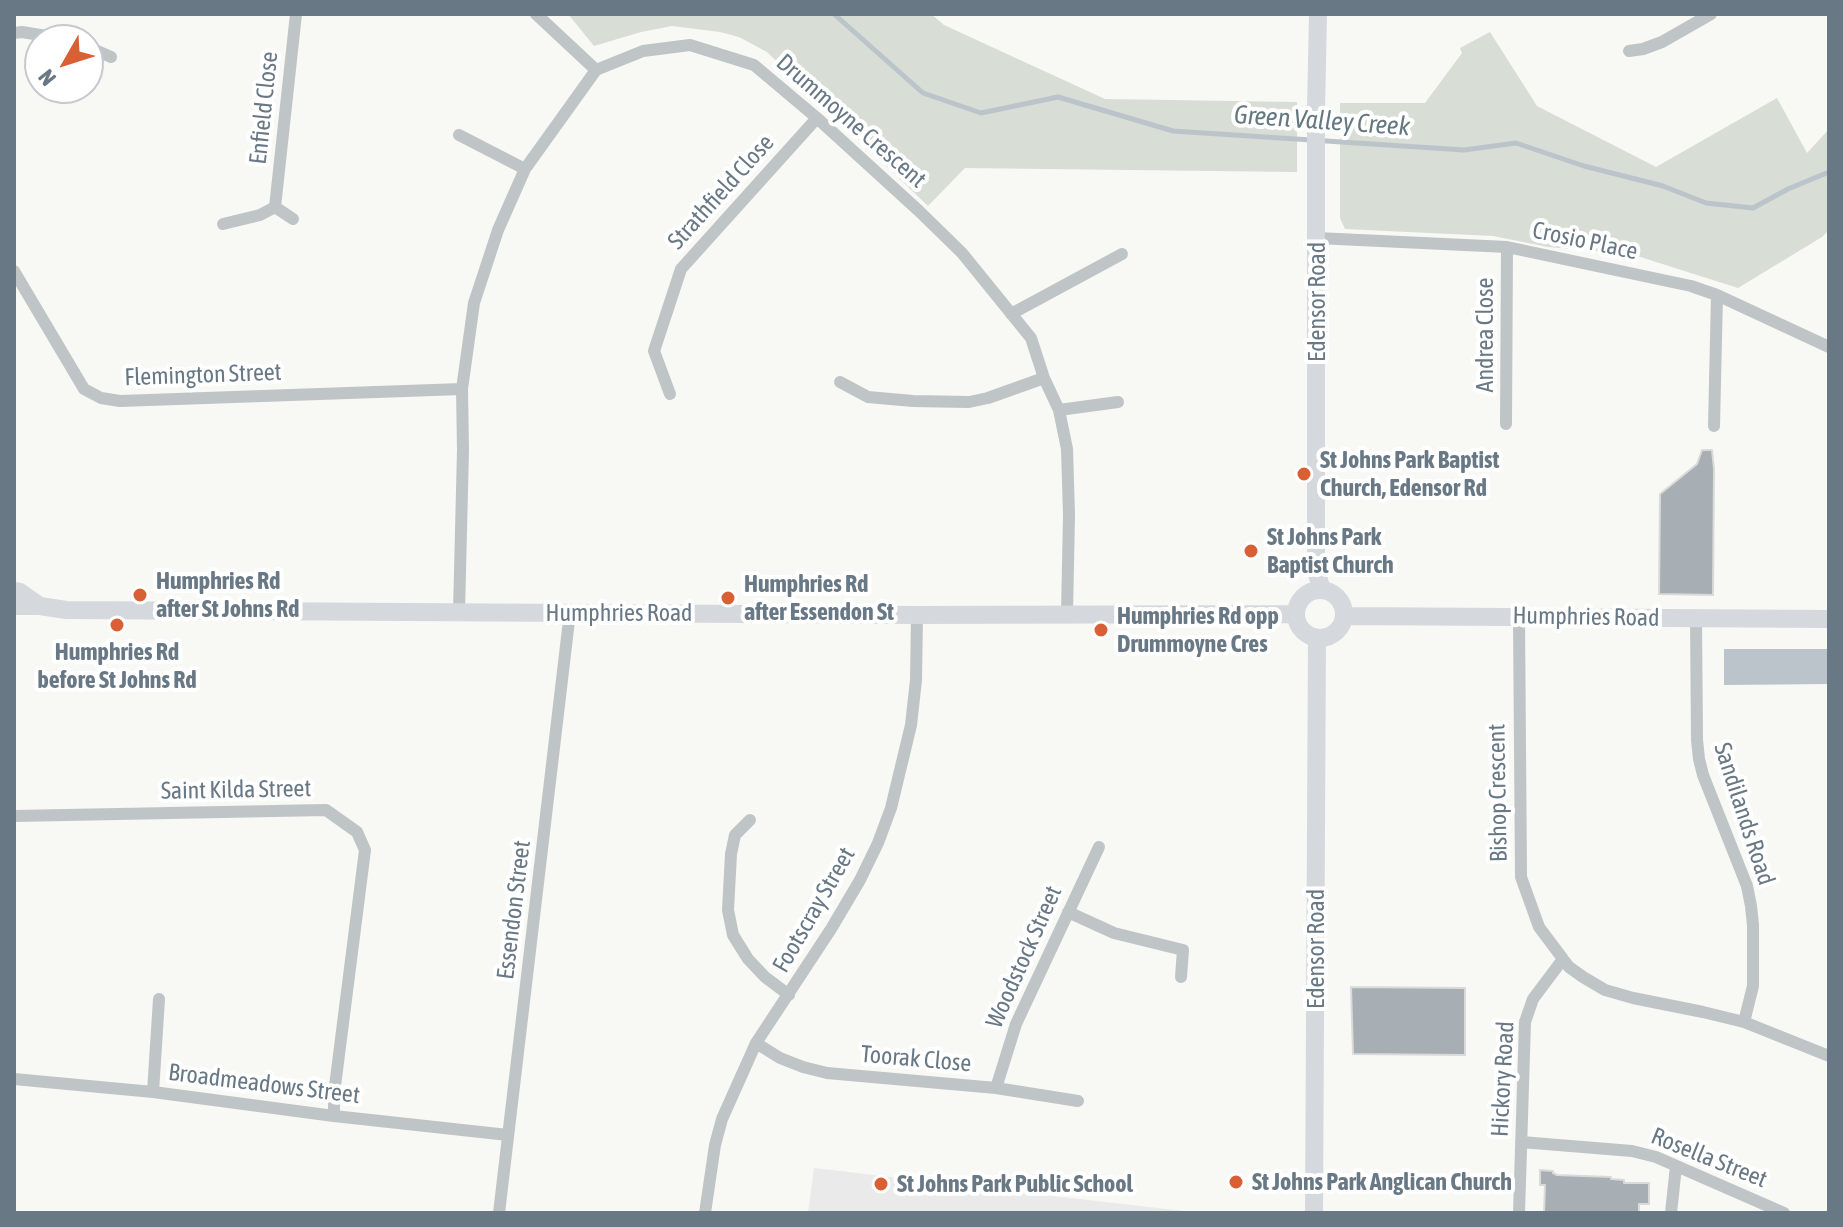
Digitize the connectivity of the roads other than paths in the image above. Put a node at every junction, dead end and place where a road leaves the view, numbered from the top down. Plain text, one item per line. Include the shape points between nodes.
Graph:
1 (296, 14) edge
2 (536, 14) edge
3 (1318, 14) edge
4 (1711, 14) edge
5 (1629, 51) dead end
6 (104, 54) edge
7 (111, 57) dead end
8 (596, 70) junction
9 (817, 118) junction
10 (459, 135) dead end
11 (525, 169) junction
12 (275, 207) junction
13 (293, 219) dead end
14 (223, 224) dead end
15 (1317, 238) junction
16 (1507, 247) junction
17 (1122, 254) dead end
18 (14, 271) edge
19 (1717, 295) junction
20 (1011, 314) junction
21 (1829, 347) edge
22 (1044, 378) junction
23 (840, 382) dead end
24 (462, 389) junction
25 (670, 394) dead end
26 (1118, 402) dead end
27 (1059, 410) junction
28 (1506, 424) dead end
29 (1714, 426) dead end
30 (1322, 590) junction
31 (14, 591) edge
32 (14, 606) edge
33 (40, 606) junction
34 (459, 612) junction
35 (570, 612) junction
36 (1067, 614) junction
37 (1296, 614) junction
38 (917, 615) junction
39 (1344, 616) junction
40 (1519, 617) junction
41 (1696, 618) junction
42 (1829, 619) edge
43 (1317, 638) junction
44 (14, 816) edge
45 (750, 820) dead end
46 (1099, 847) dead end
47 (1068, 912) junction
48 (1563, 959) junction
49 (1181, 977) dead end
50 (789, 995) junction
51 (159, 999) dead end
52 (1744, 1022) junction
53 (756, 1043) junction
54 (1829, 1056) edge
55 (14, 1079) edge
56 (996, 1088) junction
57 (153, 1092) junction
58 (1078, 1101) dead end
59 (334, 1116) junction
60 (508, 1135) junction
61 (1521, 1142) junction
62 (1676, 1166) junction
63 (499, 1213) edge
64 (705, 1213) edge
65 (1314, 1213) edge
66 (1519, 1213) edge
67 (1671, 1213) edge
68 (1784, 1213) edge

1 - 12 street, Enfield Close
2 - 8 street
3 - 15 main road, Edensor Road
4 - 5 street via 1662,42
6 - 7 street
8 - 9 street, Drummoyne Crescent via 643,51 690,45 754,65
8 - 11 street
9 - 20 street, Drummoyne Crescent via 962,253
9 - 25 street, Strathfield Close via 681,269 654,351
10 - 11 street
11 - 24 street via 474,303
12 - 13 street
12 - 14 street
15 - 16 street, Crosio Place
15 - 30 main road, Edensor Road via 1316,554
16 - 19 street, Crosio Place
16 - 28 street, Andrea Close
17 - 20 street
18 - 24 street, Flemington Street via 84,389 101,398
19 - 21 street, Crosio Place
19 - 29 street
20 - 22 street, Drummoyne Crescent via 1031,338
22 - 23 street via 969,402 868,397
22 - 27 street, Drummoyne Crescent
24 - 34 street
26 - 27 street
27 - 36 street, Drummoyne Crescent via 1067,449
30 - 37 main road via 1306,594
30 - 39 main road via 1339,600
31 - 33 main road, Humphries Road
32 - 33 main road, Humphries Road
33 - 34 main road, Humphries Road
34 - 35 main road, Humphries Road
35 - 38 main road, Humphries Road
35 - 60 street, Essendon Street
36 - 37 main road, Humphries Road
36 - 38 main road, Humphries Road
37 - 43 main road via 1302,630
38 - 50 street, Footscray Street via 911,725 891,808 860,880
39 - 40 main road, Humphries Road
39 - 43 main road via 1333,634
40 - 41 main road, Humphries Road
40 - 48 street, Bishop Crescent via 1521,877 1539,927
41 - 42 main road, Humphries Road
41 - 52 street, Sandilands Road via 1699,759 1751,906 1753,986
43 - 65 main road, Edensor Road
44 - 59 street, Saint Kilda Street via 326,810 357,832 365,850
45 - 50 street via 735,835 731,854 728,910 733,935 748,959
46 - 47 street, Woodstock Street
47 - 49 street via 1114,933 1183,950
47 - 56 street, Woodstock Street via 1016,1024
48 - 52 street, Bishop Crescent via 1605,990
48 - 61 street, Hickory Road via 1533,999 1525,1022
50 - 53 street, Footscray Street
51 - 57 street
52 - 54 street, Bishop Crescent
53 - 56 street, Toorak Close via 780,1058 827,1073
53 - 64 street, Footscray Street via 722,1119
55 - 57 street, Broadmeadows Street
56 - 58 street, Toorak Close
57 - 59 street, Broadmeadows Street
59 - 60 street, Broadmeadows Street
60 - 63 street, Essendon Street
61 - 62 street, Rosella Street via 1632,1151
61 - 66 street, Hickory Road
62 - 67 street
62 - 68 street, Rosella Street

